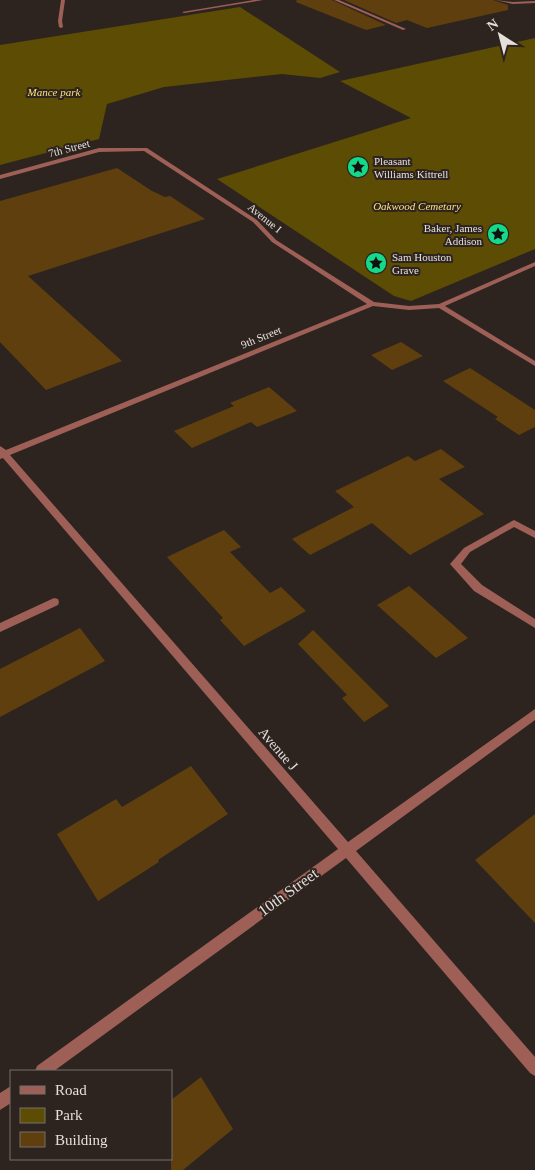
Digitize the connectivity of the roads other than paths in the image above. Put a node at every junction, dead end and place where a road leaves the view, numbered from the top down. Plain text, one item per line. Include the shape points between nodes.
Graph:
1 (62, 0) edge
2 (261, 0) edge
3 (336, 0) edge
4 (497, 0) edge
5 (535, 2) edge
6 (184, 12) dead end
7 (61, 27) dead end
8 (404, 29) dead end
9 (145, 149) joint
10 (0, 177) edge
11 (535, 264) edge
12 (372, 304) junction
13 (440, 306) junction
14 (535, 364) edge
15 (1, 453) edge
16 (535, 535) edge
17 (54, 602) dead end
18 (535, 624) edge
19 (0, 628) edge
20 (535, 714) edge
21 (346, 850) junction
22 (535, 1068) edge
23 (43, 1070) edge

1 - 7 street
2 - 6 street
3 - 8 street
4 - 5 street
9 - 10 street, 7th Street via 99,150
9 - 12 street, Avenue I via 255,222 274,241
11 - 13 street, 9th Street
12 - 13 street, 9th Street via 409,308
12 - 15 street, 9th Street
13 - 14 street
15 - 21 street, Avenue J
16 - 18 street via 514,523 466,550 454,564 478,588
17 - 19 street
20 - 21 street, 10th Street
21 - 22 street, Avenue J
21 - 23 street, 10th Street

